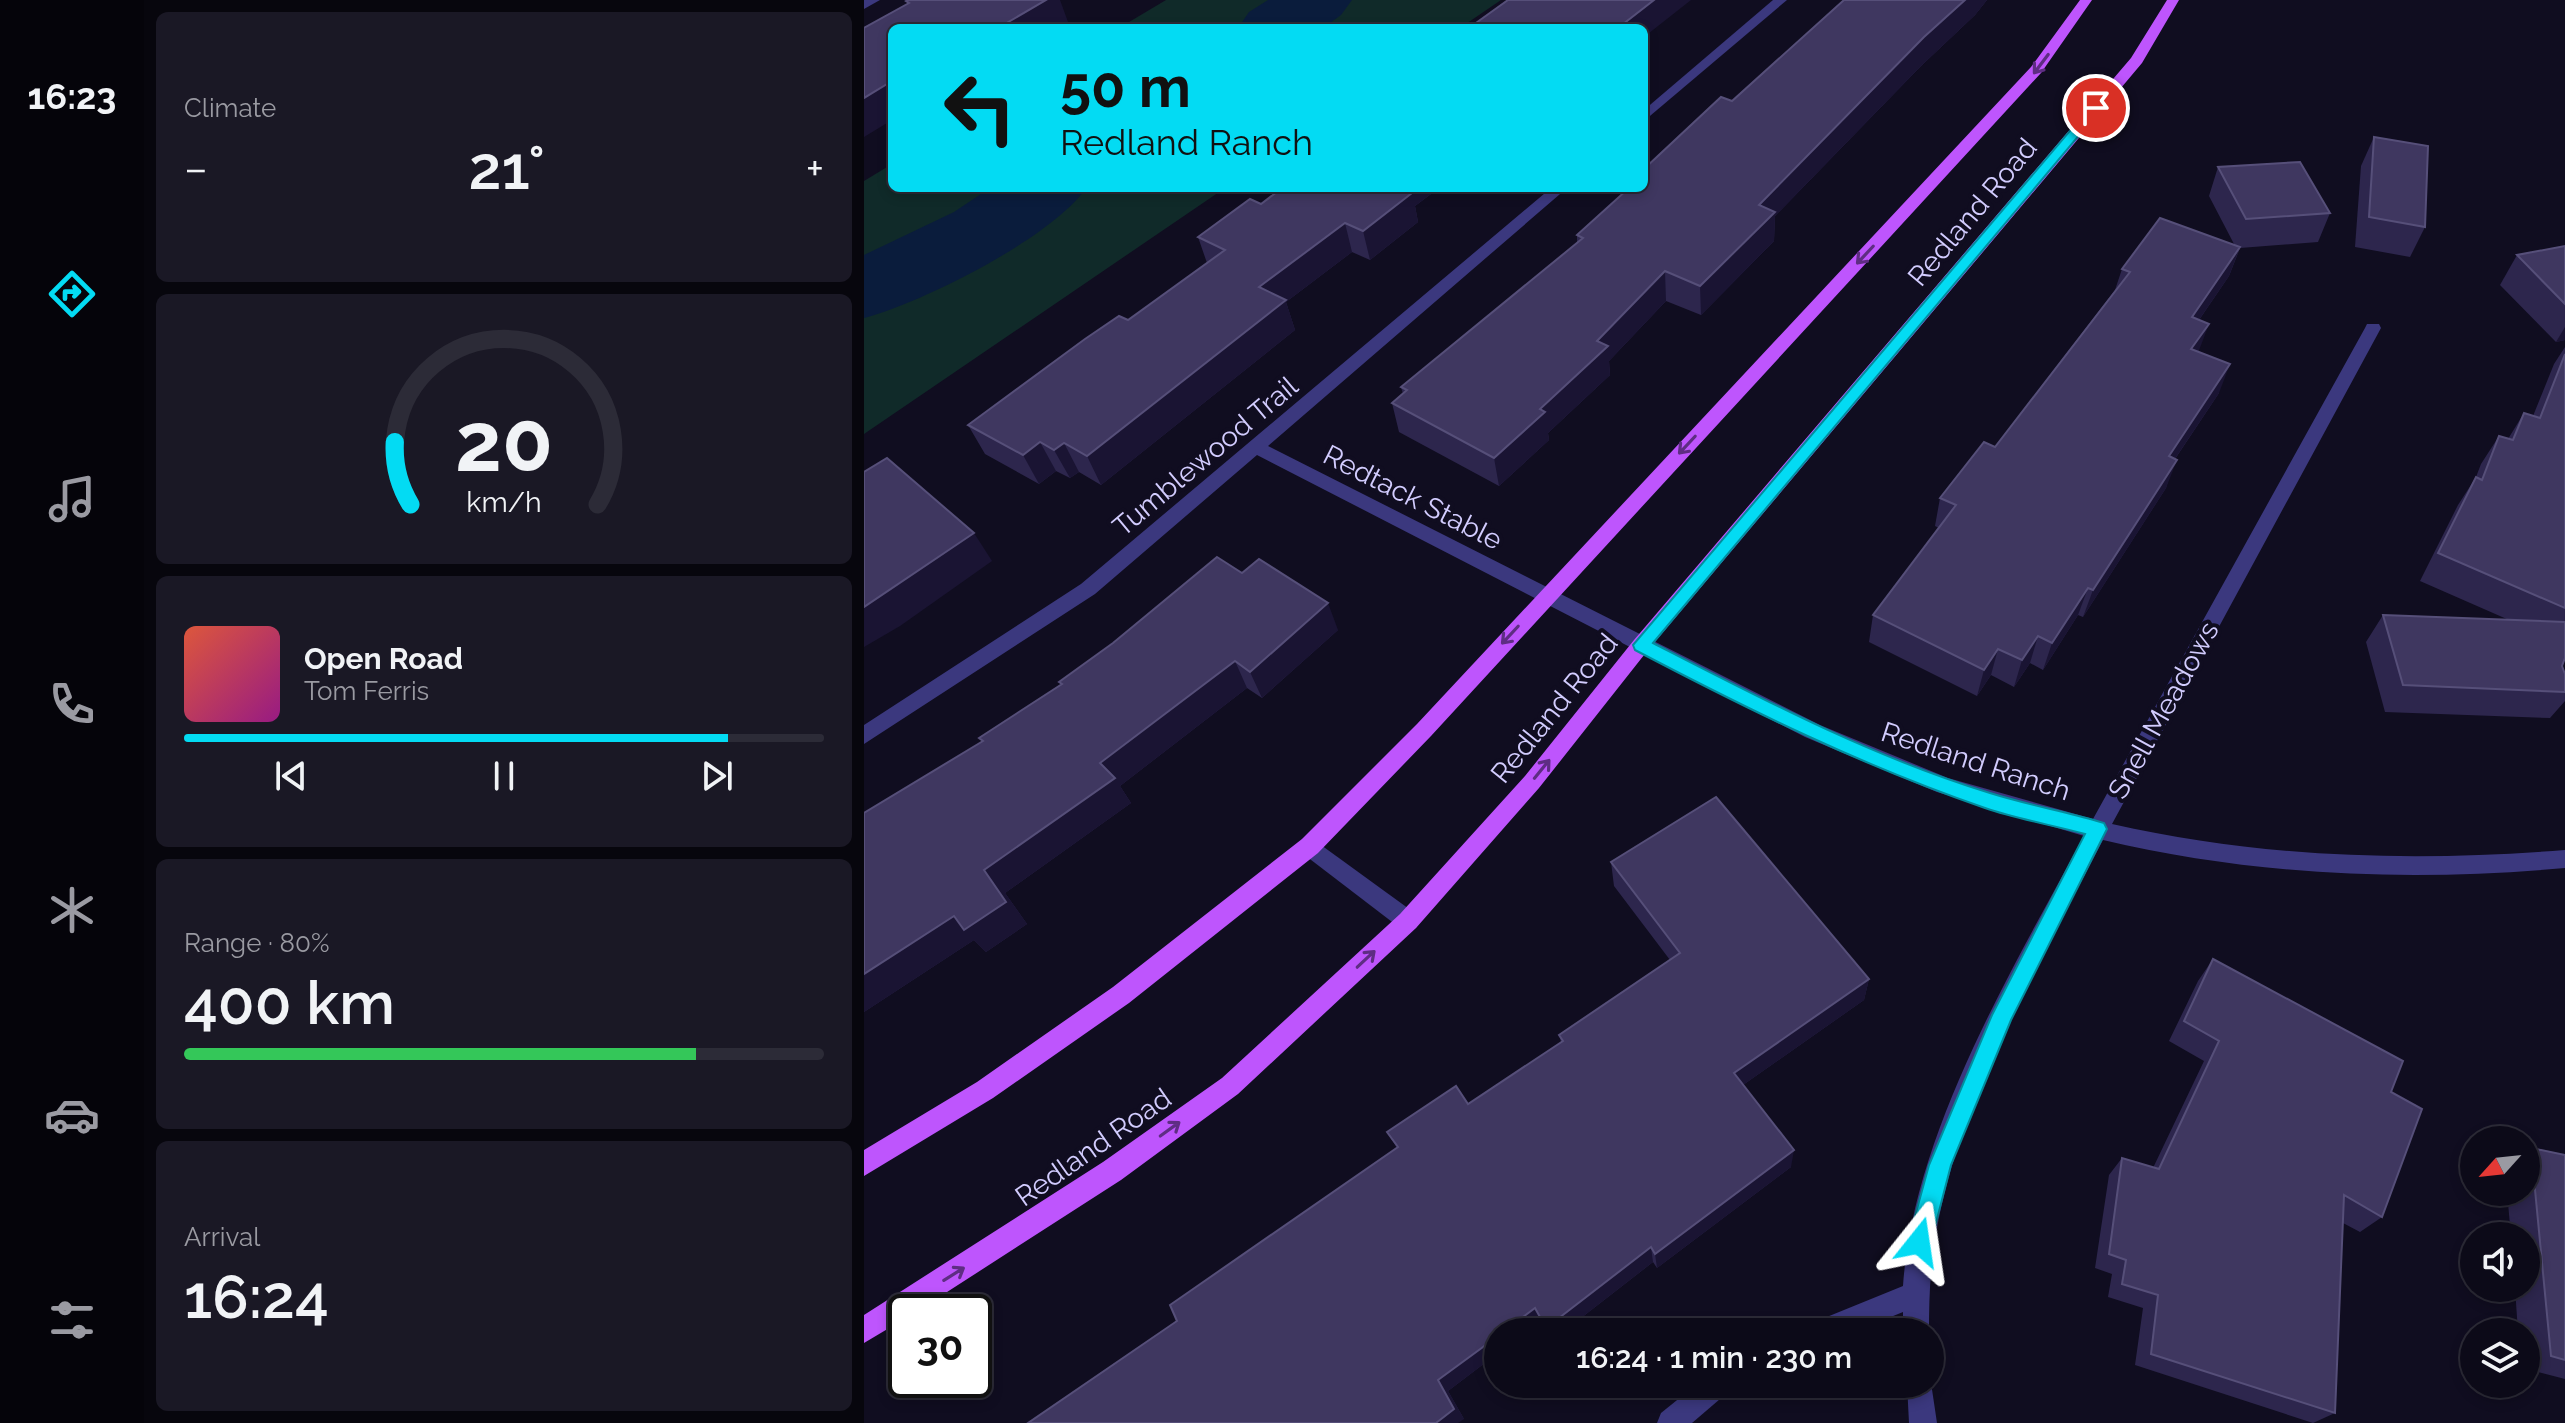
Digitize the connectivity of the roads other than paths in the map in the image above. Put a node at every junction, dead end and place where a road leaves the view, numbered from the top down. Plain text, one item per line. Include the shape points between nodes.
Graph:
1 (874, 0) edge
2 (1781, 0) edge
3 (2086, 0) edge
4 (2173, 0) edge
5 (864, 5) edge
6 (1648, 114) edge
7 (1555, 192) edge
8 (2373, 328) dead end
9 (1255, 447) junction
10 (1546, 597) junction
11 (1641, 645) junction
12 (864, 736) edge
13 (2097, 829) junction
14 (1310, 846) junction
15 (2565, 859) edge
16 (1408, 921) junction
17 (864, 1164) edge
18 (1914, 1295) junction
19 (1856, 1318) edge
20 (1915, 1318) edge
21 (864, 1330) edge
22 (1701, 1398) edge
23 (1921, 1398) edge
24 (1671, 1423) edge
25 (1923, 1423) edge

1 - 5 street
2 - 6 street
3 -> 10 main road, Redland Road via 2036,70
4 - 11 main road, Redland Road via 2137,60
7 - 9 street, Tumblewood Trail
8 - 13 street, Snell Meadows
9 - 10 street, Redtack Stable
9 - 12 street, Tumblewood Trail via 1088,589
10 - 11 street, Redland Ranch
10 -> 14 main road, Redland Road
11 - 13 street, Redland Ranch via 1867,756 1989,801
16 -> 11 main road, Redland Road via 1532,782
13 - 15 street, Redland Ranch via 2256,859 2379,868
13 - 18 street, Snell Meadows via 2002,1015 1940,1165 1919,1242
14 - 16 street
14 - 17 main road, Redland Road via 1121,995 985,1090
21 -> 16 main road, Redland Road via 1112,1171 1230,1086
18 - 19 street
18 - 20 street, Snell Meadows
22 - 24 street
23 - 25 street

